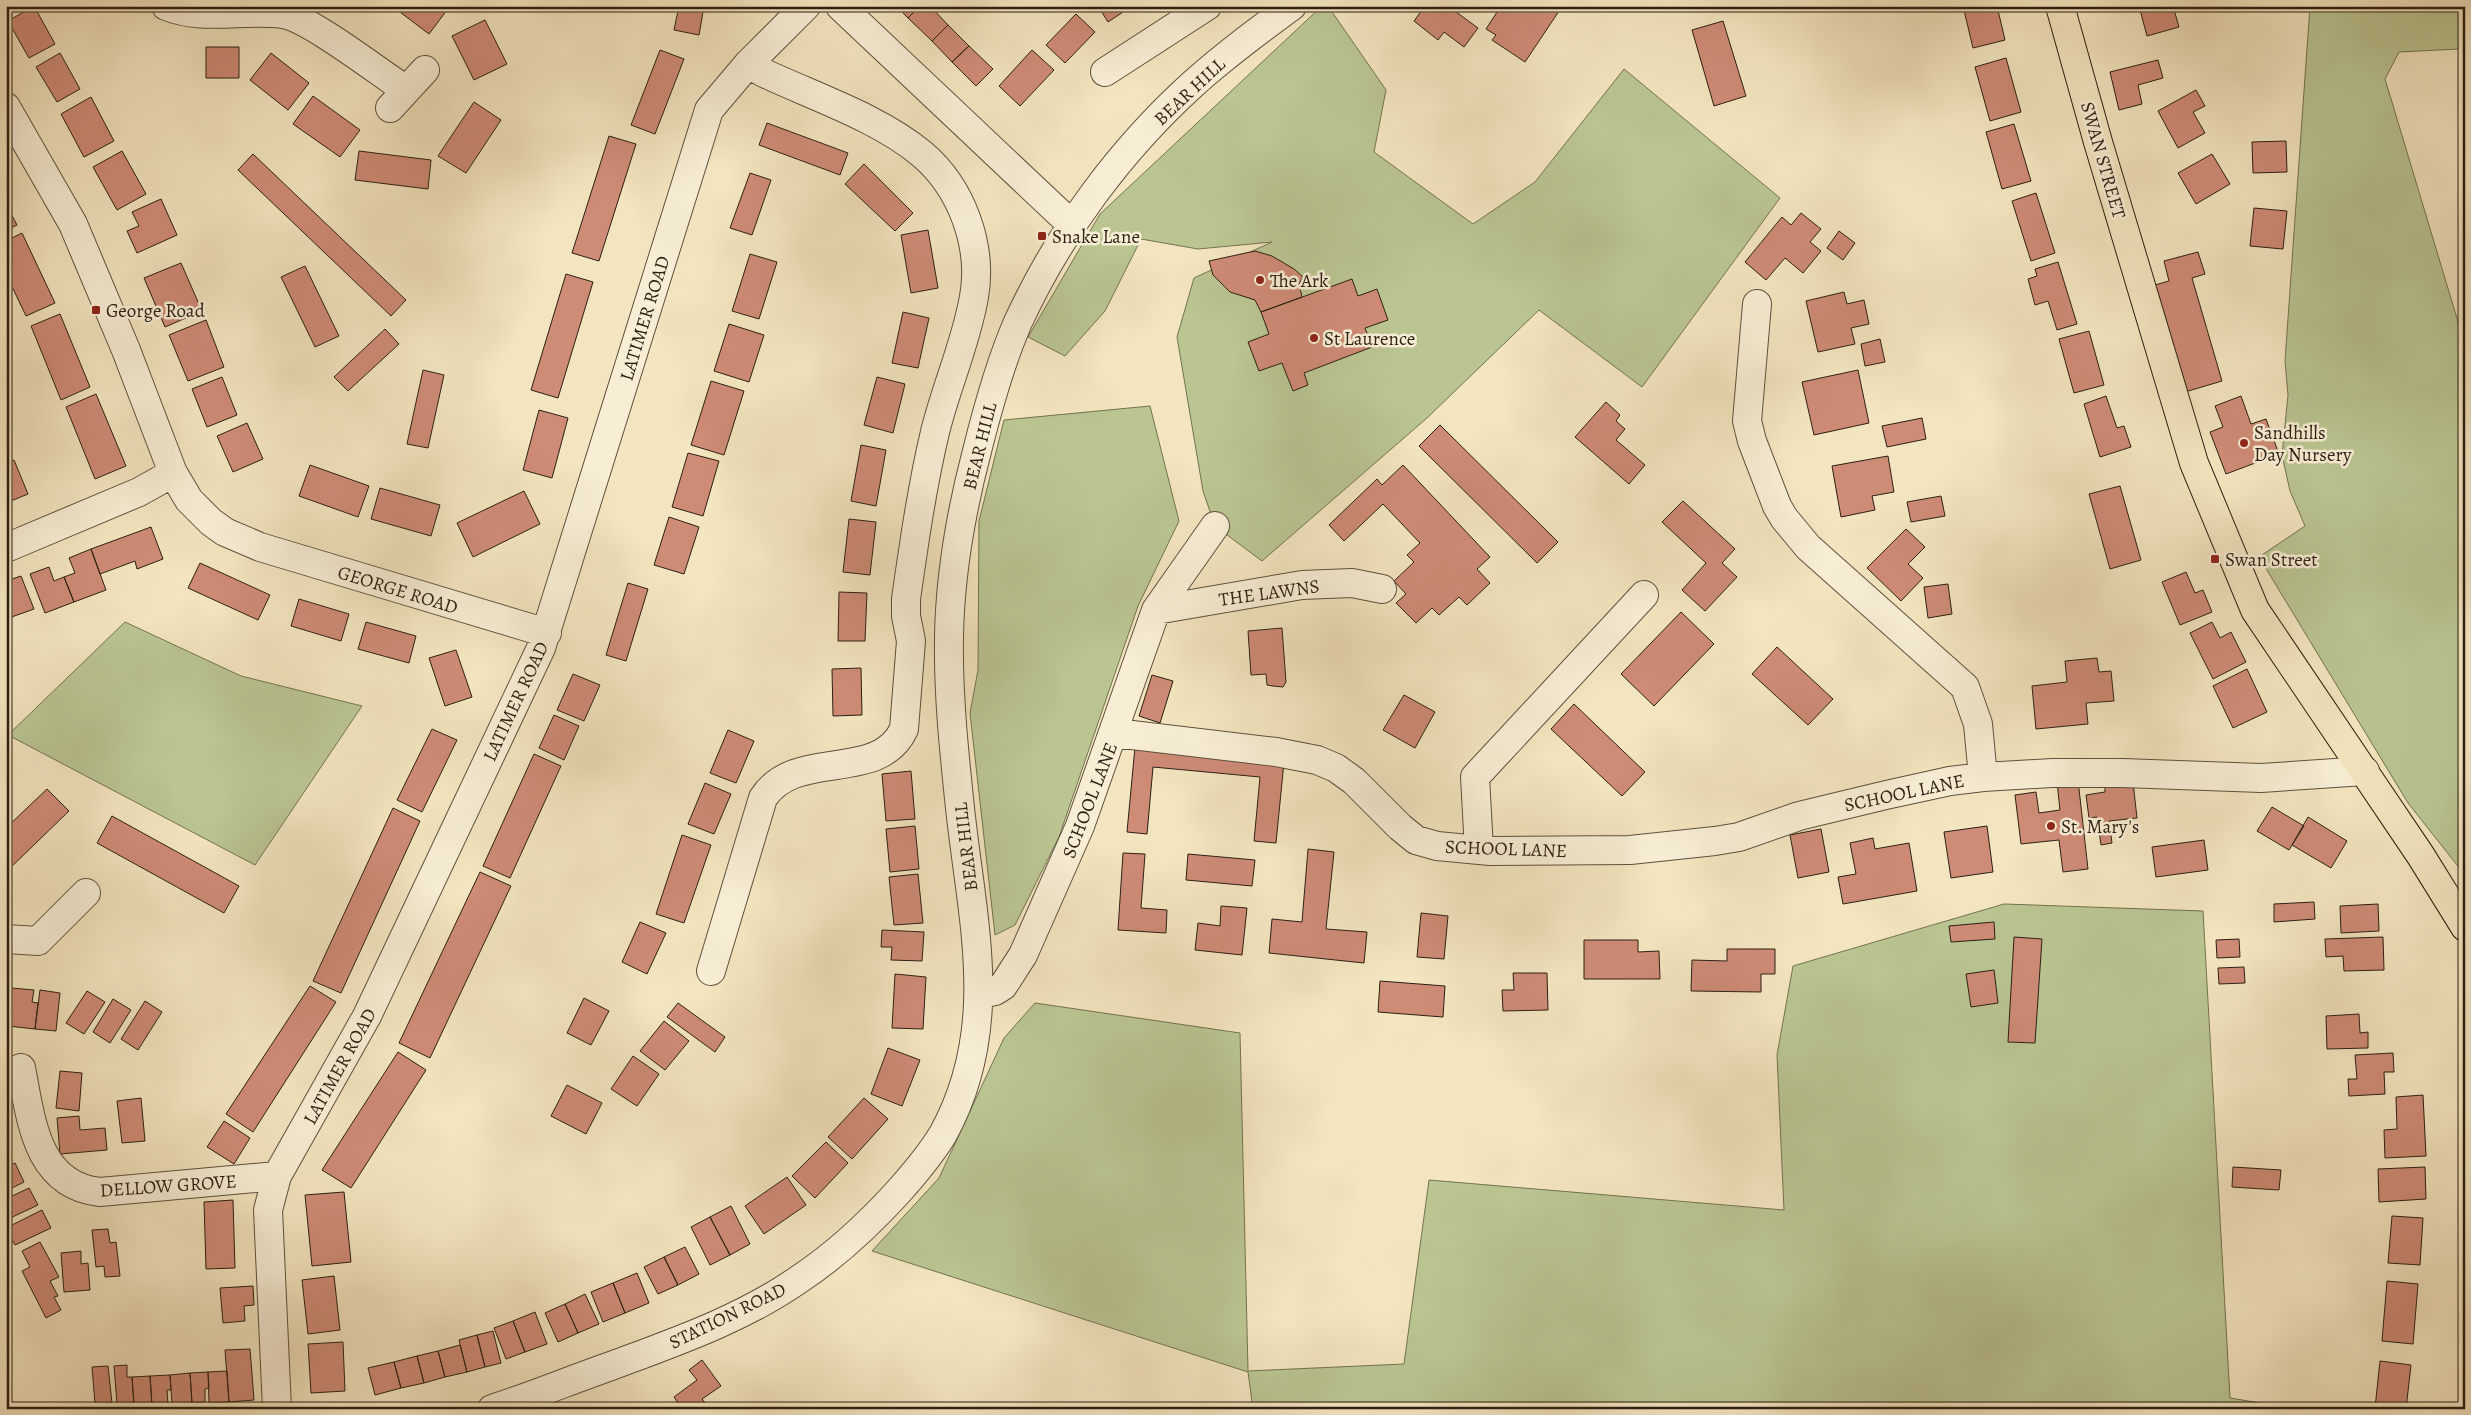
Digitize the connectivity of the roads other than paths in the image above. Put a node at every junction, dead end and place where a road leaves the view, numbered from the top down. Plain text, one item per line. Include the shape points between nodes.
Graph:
1 (166, 6) edge
2 (806, 6) edge
3 (840, 6) edge
4 (1207, 6) edge
5 (2060, 6) edge
6 (1283, 9) edge
7 (748, 64) junction
8 (425, 70) dead end
9 (1105, 72) dead end
10 (6, 107) edge
11 (1072, 225) junction
12 (1757, 304) dead end
13 (173, 473) junction
14 (1215, 526) dead end
15 (6, 548) edge
16 (1382, 589) dead end
17 (1644, 596) dead end
18 (1156, 610) junction
19 (546, 633) junction
20 (911, 641) junction
21 (949, 641) junction
22 (1115, 733) junction
23 (2365, 771) junction
24 (1984, 777) junction
25 (1479, 850) junction
26 (86, 893) dead end
27 (2465, 927) edge
28 (6, 939) edge
29 (712, 971) dead end
30 (980, 994) junction
31 (21, 1068) dead end
32 (277, 1176) junction
33 (277, 1409) edge
34 (492, 1409) edge

1 - 8 street via 176,11 199,13 285,14 311,26 398,99
2 - 7 street, LATIMER ROAD
3 - 11 street
4 - 9 street
5 - 23 main road, SWAN STREET via 2194,462 2255,610
6 - 11 street, BEAR HILL via 1166,110 1127,153
7 - 19 street, LATIMER ROAD via 716,100 704,122
7 - 20 street via 880,126 922,154 949,184 966,217 974,253 974,296 936,430 920,502 906,599
10 - 13 street, GEORGE ROAD via 73,224
11 - 21 street, BEAR HILL via 1018,323 986,413 960,524
12 - 24 street, SCHOOL LANE via 1747,421 1776,506 1808,547 1965,687 1978,724
13 - 15 street via 139,492
13 - 19 street, GEORGE ROAD via 190,500 211,522 242,541
14 - 18 street
16 - 18 street, THE LAWNS via 1352,583 1302,585
17 - 25 street via 1474,777
18 - 22 street
19 - 32 street, LATIMER ROAD via 367,1016
20 - 21 street
20 - 29 street via 904,729 899,740 872,758 799,772 781,780 763,798
21 - 30 street, BEAR HILL via 954,751
22 - 25 street, SCHOOL LANE via 1317,760 1354,781 1416,840 1437,846
22 - 30 street, SCHOOL LANE via 1080,826 1024,955 1003,986
23 - 24 street, SCHOOL LANE via 2261,778 2123,772
23 - 27 main road, SWAN STREET
24 - 25 street, SCHOOL LANE via 1942,782 1848,804 1715,842 1630,850
26 - 28 street via 38,941
30 - 34 street, STATION ROAD via 976,1036 962,1093 942,1136 915,1173 861,1231 799,1280 722,1322
31 - 32 street, DELLOW GROVE via 34,1130 45,1157 70,1184 83,1190 100,1192
32 - 33 street, LATIMER ROAD via 268,1210

